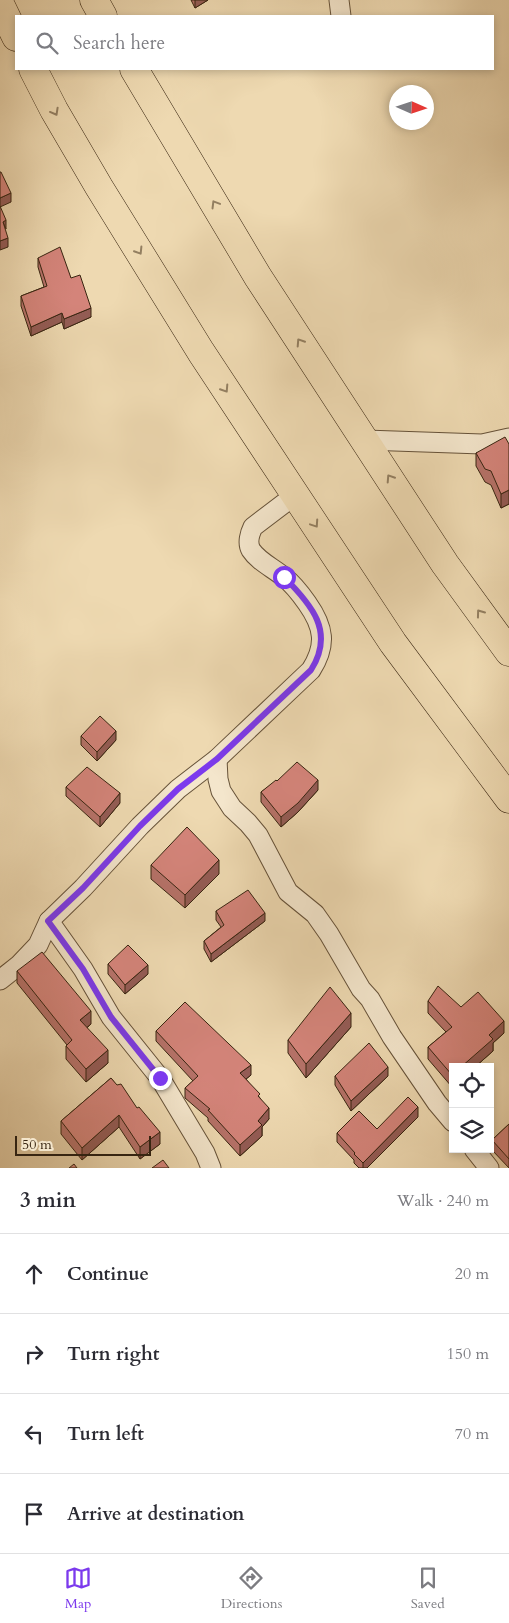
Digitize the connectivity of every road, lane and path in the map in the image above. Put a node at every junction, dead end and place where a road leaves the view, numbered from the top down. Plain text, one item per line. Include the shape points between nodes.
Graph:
1 (94, 0) edge
2 (339, 0) edge
3 (0, 4) edge
4 (102, 15) edge
5 (341, 15) edge
6 (15, 35) edge
7 (34, 70) edge
8 (135, 70) edge
9 (509, 438) edge
10 (365, 440) junction
11 (295, 495) junction
12 (509, 652) edge
13 (217, 759) junction
14 (509, 799) edge
15 (48, 921) junction
16 (0, 980) edge
17 (449, 1116) edge
18 (477, 1153) edge
19 (211, 1168) edge
20 (489, 1168) edge

1 - 4 highway
2 - 5 street
3 - 6 highway
7 -> 11 highway via 99,187 201,352
10 -> 8 highway via 258,277
9 - 10 street via 482,444
12 -> 10 highway via 445,564
11 - 13 street via 253,527 249,546 298,590 320,625 321,648 311,670
11 -> 14 highway via 393,643
13 - 15 street via 178,789
13 - 17 street via 221,791 232,808 258,835 288,892 315,914 392,1037
15 - 16 street via 38,945
15 - 19 street via 83,969 111,1017 160,1078
18 - 20 street

